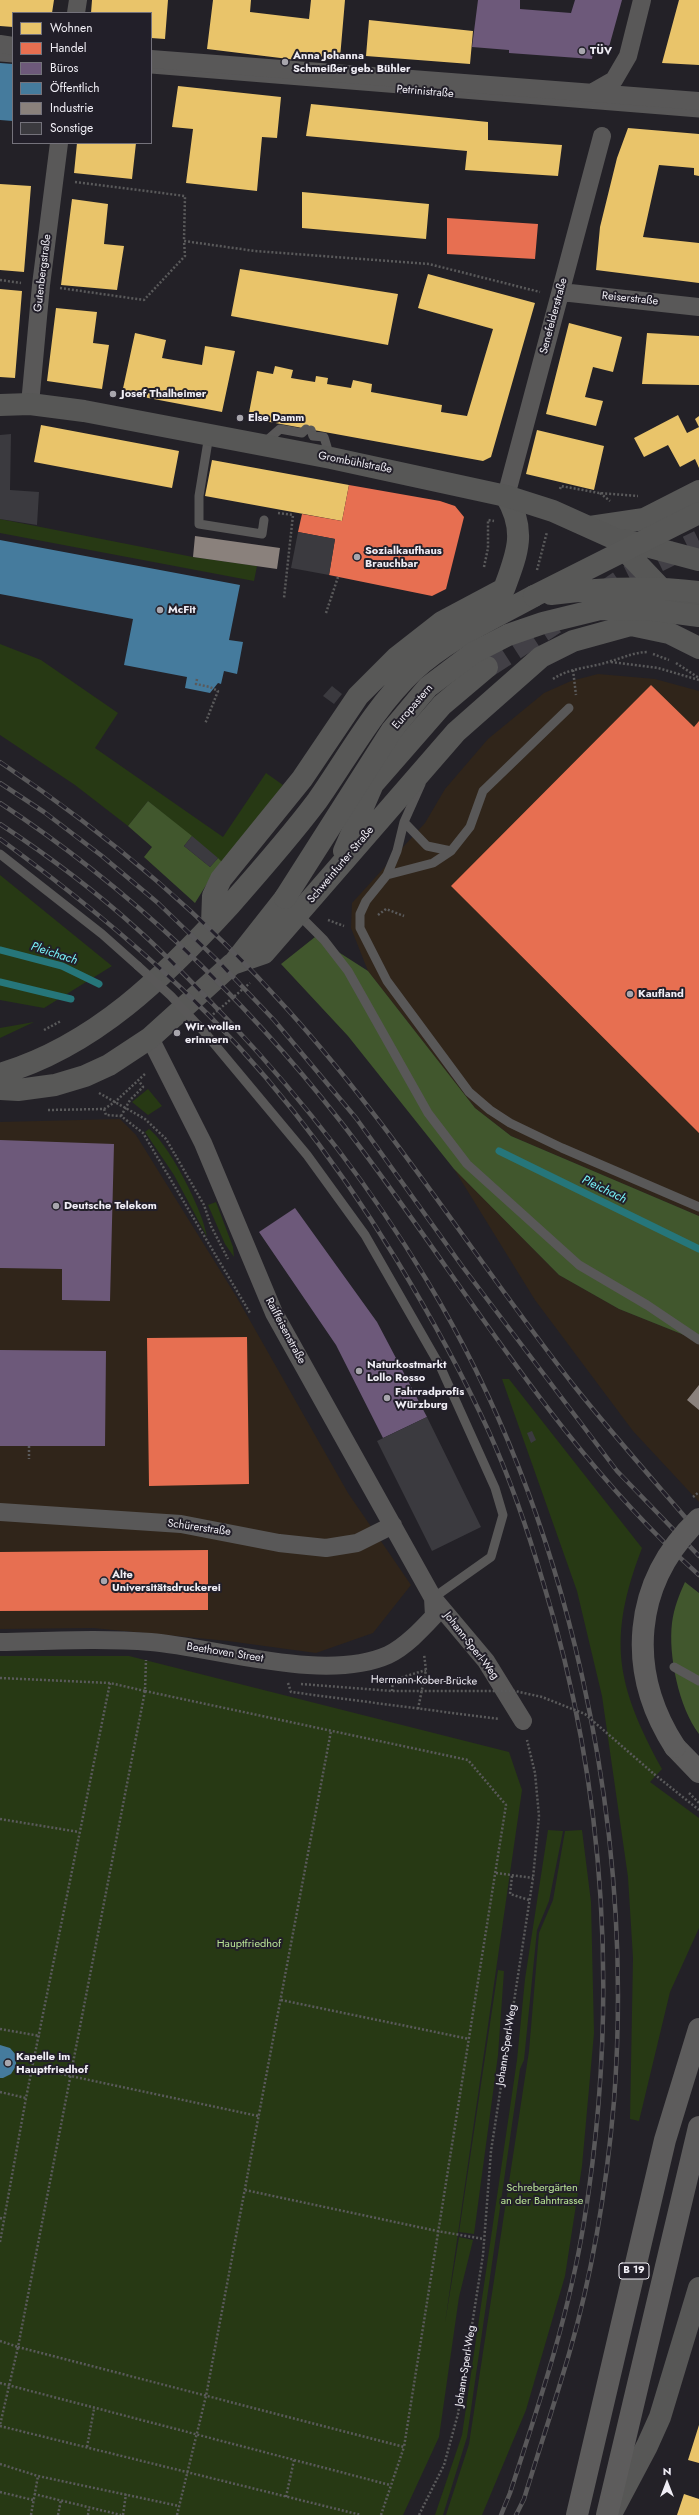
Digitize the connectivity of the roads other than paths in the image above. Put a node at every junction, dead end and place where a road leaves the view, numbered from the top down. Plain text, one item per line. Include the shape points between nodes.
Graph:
1 (78, 0) edge
2 (642, 0) edge
3 (76, 12) edge
4 (0, 44) edge
5 (12, 46) edge
6 (0, 57) edge
7 (12, 58) edge
8 (152, 59) edge
9 (152, 69) edge
10 (593, 92) junction
11 (699, 101) edge
12 (699, 113) edge
13 (602, 136) dead end
14 (60, 144) edge
15 (561, 292) junction
16 (699, 306) edge
17 (30, 404) junction
18 (0, 405) edge
19 (209, 434) junction
20 (263, 445) junction
21 (330, 458) junction
22 (699, 491) edge
23 (506, 496) junction
24 (699, 513) edge
25 (264, 520) dead end
26 (590, 527) junction
27 (613, 538) junction
28 (699, 560) edge
29 (699, 592) edge
30 (534, 596) junction
31 (676, 603) junction
32 (699, 616) edge
33 (699, 620) edge
34 (699, 648) edge
35 (487, 667) tunnel mouth
36 (569, 708) road end
37 (427, 765) junction
38 (404, 822) junction
39 (451, 851) junction
40 (0, 854) edge
41 (334, 873) junction
42 (387, 875) junction
43 (299, 915) junction
44 (212, 924) junction
45 (232, 964) junction
46 (150, 1038) junction
47 (0, 1074) edge
48 (0, 1089) edge
49 (699, 1207) edge
50 (699, 1340) edge
51 (0, 1512) edge
52 (699, 1520) edge
53 (393, 1525) junction
54 (432, 1598) junction
55 (434, 1616) joint
56 (0, 1642) edge
57 (674, 1667) dead end
58 (699, 1681) edge
59 (522, 1722) road end
60 (699, 1772) edge
61 (699, 2029) edge
62 (699, 2127) edge
63 (699, 2288) edge
64 (577, 2515) edge
65 (607, 2515) edge
66 (610, 2515) edge

1 - 3 street
2 - 10 street via 628,56 614,80
4 - 5 street
6 - 7 lane
8 - 10 street, Petrinistraße
9 - 12 lane, Petrinistraße
10 - 11 street, Petrinistraße
13 - 15 street, Senefelderstraße
14 - 17 street, Gutenbergstraße via 41,286
15 - 16 street, Reiserstraße
15 - 23 street, Senefelderstraße
17 - 18 main road, Grombühlstraße
17 - 19 main road, Grombühlstraße via 84,411
19 - 20 main road, Grombühlstraße
19 - 25 lane via 199,496 199,524 262,534
20 - 21 main road, Grombühlstraße
20 - 21 lane via 280,429 302,433 308,429 313,436 324,438
21 - 23 main road, Grombühlstraße via 480,488
22 - 26 main road via 644,519
23 - 26 main road, Grombühlstraße via 553,511
23 - 44 main road via 515,514 519,533 517,556 504,589 442,622 396,658 358,696 302,779 221,879 213,896
24 - 30 main road, Europastern, bridge
26 - 27 main road, Grombühlstraße
27 - 28 main road
27 - 31 main road, Grombühlstraße
29 - 30 main road, Europastern, bridge via 656,587 597,588
30 - 44 main road, Europastern via 460,636 413,671 373,715 328,786 298,826
31 - 32 main road, Europastern
31 - 33 main road
32 - 45 main road, Europastern, bridge via 654,610 600,609 543,623 508,635 472,653 428,687 392,730 285,898 255,939
34 - 37 main road, Schweinfurter Straße via 669,633 631,625 573,641 541,657 456,732
35 - 41 main road, Europastern via 442,705 373,784
36 - 39 lane via 482,792 470,827
37 - 38 lane
37 - 41 main road, Schweinfurter Straße
38 - 39 lane via 427,846
38 - 42 lane via 397,851
39 - 42 lane via 434,863
40 - 54 lane, bridge via 102,934 171,996 206,1034 307,1156 365,1235 440,1366 495,1488 503,1515 491,1557
41 - 43 main road, Schweinfurter Straße
42 - 49 lane via 366,901 360,914 360,928 387,981 469,1092 510,1123
43 - 45 main road, Schweinfurter Straße via 264,953
43 - 50 lane via 324,940 348,972 428,1113 467,1164 578,1265 647,1304
44 - 47 main road via 172,966 102,1025 48,1057
45 - 46 main road, Schweinfurter Straße
46 - 48 main road, Schweinfurter Straße via 110,1065 85,1076 55,1085 18,1090
46 - 53 street, Raiffeisenstraße via 203,1143 269,1302
51 - 53 street, Schürerstraße via 181,1524 279,1543 326,1548 357,1543
52 - 60 highway, bridge via 668,1557 657,1578 644,1620 643,1657 647,1687 663,1728 675,1747
53 - 54 street, Raiffeisenstraße
54 - 55 street, Raiffeisenstraße
54 - 59 street, Johann-Sperl-Weg via 486,1661
55 - 56 street, Beethoven Street via 417,1634 388,1655 345,1664 304,1665 150,1642
57 - 58 lane
61 - 64 highway, B 19 via 665,2140
62 - 65 highway, B 19
63 - 66 main road via 660,2417

